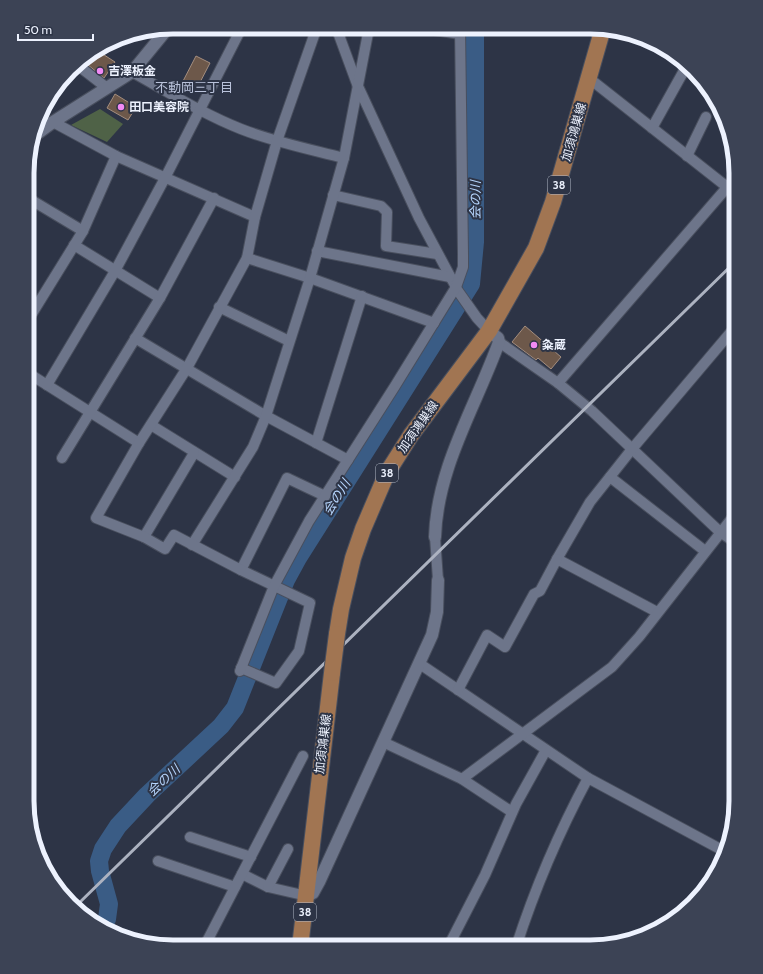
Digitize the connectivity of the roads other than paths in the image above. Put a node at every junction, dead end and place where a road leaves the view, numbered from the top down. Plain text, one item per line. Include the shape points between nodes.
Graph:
1 (163, 34) edge
2 (238, 34) edge
3 (315, 34) edge
4 (338, 34) edge
5 (368, 34) edge
6 (460, 34) edge
7 (601, 35) edge
8 (81, 68) edge
9 (684, 71) edge
10 (132, 72) junction
11 (590, 78) junction
12 (357, 84) junction
13 (107, 88) junction
14 (199, 109) junction
15 (706, 117) dead end
16 (53, 122) junction
17 (652, 128) junction
18 (40, 131) edge
19 (277, 142) junction
20 (116, 156) junction
21 (687, 156) junction
22 (344, 158) junction
23 (165, 178) junction
24 (727, 187) joint
25 (333, 195) junction
26 (214, 198) junction
27 (34, 202) edge
28 (255, 217) junction
29 (83, 231) junction
30 (74, 244) junction
31 (317, 251) junction
32 (437, 254) junction
33 (247, 258) junction
34 (115, 271) junction
35 (450, 277) junction
36 (310, 278) junction
37 (457, 289) junction
38 (362, 296) junction
39 (160, 298) junction
40 (219, 307) junction
41 (34, 310) edge
42 (434, 323) junction
43 (729, 334) edge
44 (494, 336) junction
45 (135, 338) junction
46 (289, 341) junction
47 (187, 368) junction
48 (34, 377) edge
49 (558, 383) junction
50 (47, 385) junction
51 (90, 412) junction
52 (266, 416) junction
53 (151, 425) junction
54 (139, 443) junction
55 (316, 443) junction
56 (632, 449) junction
57 (194, 453) junction
58 (62, 458) dead end
59 (348, 460) junction
60 (235, 476) junction
61 (610, 477) junction
62 (325, 496) junction
63 (729, 521) edge
64 (720, 532) junction
65 (144, 537) junction
66 (435, 537) joint
67 (729, 538) edge
68 (192, 545) junction
69 (705, 551) junction
70 (557, 559) junction
71 (241, 570) junction
72 (438, 580) joint
73 (276, 587) junction
74 (657, 612) junction
75 (420, 664) junction
76 (458, 690) junction
77 (523, 734) junction
78 (383, 742) junction
79 (546, 750) junction
80 (303, 756) dead end
81 (588, 778) junction
82 (462, 779) junction
83 (512, 812) junction
84 (190, 837) dead end
85 (288, 849) dead end
86 (721, 849) edge
87 (251, 857) junction
88 (158, 861) dead end
89 (242, 874) junction
90 (268, 886) junction
91 (235, 887) junction
92 (307, 896) junction
93 (208, 940) edge
94 (301, 940) edge
95 (452, 940) edge
96 (518, 940) edge

1 - 10 street
2 - 14 street
3 - 19 street
4 - 12 street
5 - 12 street
6 - 37 street via 463,267
7 - 11 main road, 加須鴻巣線 / 38
8 - 13 street
9 - 17 street
10 - 13 street
10 - 14 street
11 - 17 street
11 - 44 main road, 加須鴻巣線 / 38 via 553,202 536,248
12 - 22 street
12 - 32 street
13 - 16 street
14 - 19 street via 240,129
14 - 23 street
15 - 21 street
16 - 18 street
16 - 20 street
17 - 21 street
19 - 22 street
19 - 28 street
20 - 23 street
20 - 29 street
21 - 24 street
22 - 25 street
23 - 26 street
23 - 34 street
24 - 49 street
25 - 31 street
25 - 32 street via 380,206 387,212 386,246
26 - 28 street
26 - 39 street
27 - 29 street
28 - 33 street
29 - 30 street
30 - 34 street
30 - 41 street
31 - 35 street
31 - 36 street
32 - 35 street
33 - 36 street
33 - 40 street
34 - 39 street
34 - 50 street
35 - 37 street
36 - 38 street
36 - 46 street
37 - 42 street
37 - 44 street via 477,318
38 - 42 street
38 - 55 street
39 - 45 street
40 - 46 street
40 - 47 street
42 - 59 street
43 - 56 street
44 - 49 street
44 - 66 street via 443,480 436,512
44 - 92 main road, 加須鴻巣線 / 38, bridge via 411,435 387,474 362,529 353,558 337,634
45 - 47 street
45 - 51 street
46 - 52 street
47 - 52 street
47 - 53 street
48 - 50 street
49 - 56 street
50 - 51 street
51 - 54 street
51 - 58 street
52 - 55 street
52 - 60 street via 253,447
53 - 54 street
53 - 57 street
54 - 65 street via 96,518
55 - 59 street
56 - 61 street
56 - 64 street
57 - 60 street
57 - 65 street
59 - 62 street
60 - 68 street
61 - 69 street
61 - 70 street via 590,502
62 - 71 street via 287,478
62 - 73 street via 309,521
63 - 64 street
64 - 67 street
64 - 69 street
65 - 68 street via 165,549 174,535
66 - 72 street
68 - 71 street
69 - 74 street
70 - 74 street
70 - 76 street via 505,647 488,635
71 - 73 street
72 - 75 street via 435,624
73 - 73 street via 310,603 299,651 276,683 242,670
74 - 77 street via 612,668
75 - 76 street
75 - 78 street
76 - 77 street
77 - 79 street
77 - 82 street
78 - 82 street
78 - 92 street via 319,882 313,893
79 - 81 street
79 - 83 street
80 - 87 street
81 - 86 street
81 - 96 street via 568,815 528,909
82 - 83 street
83 - 95 street via 485,876
84 - 87 street
85 - 90 street
87 - 89 street
88 - 91 street
89 - 90 street
89 - 91 street
90 - 92 street
91 - 93 street
92 - 94 main road, 加須鴻巣線 / 38

